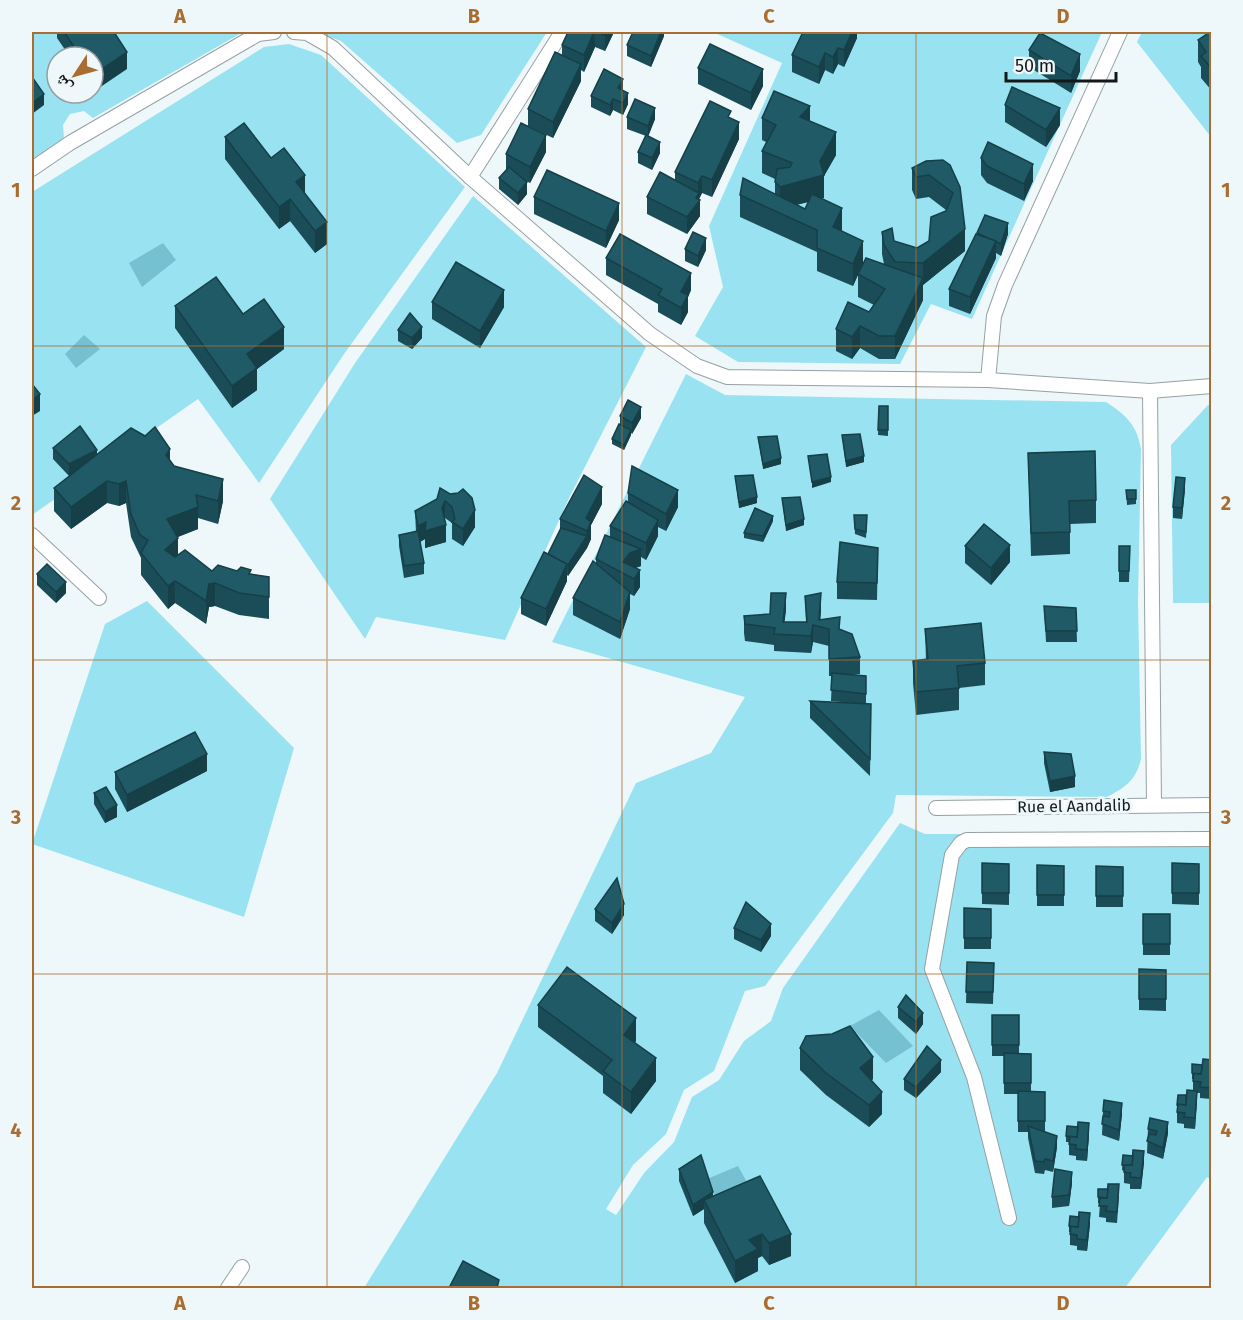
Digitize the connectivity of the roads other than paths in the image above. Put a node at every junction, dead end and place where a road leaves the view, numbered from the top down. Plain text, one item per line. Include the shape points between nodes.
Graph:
1 (274, 32) edge
2 (294, 32) edge
3 (562, 32) edge
4 (1120, 32) edge
5 (32, 169) edge
6 (470, 177) junction
7 (988, 380) junction
8 (1212, 386) edge
9 (1150, 391) junction
10 (32, 535) edge
11 (99, 598) dead end
12 (1154, 805) junction
13 (1212, 805) edge
14 (936, 808) dead end
15 (1212, 839) edge
16 (1009, 1218) dead end
17 (242, 1267) dead end
18 (228, 1288) edge

1 - 5 street via 258,34
2 - 6 street via 307,33 333,48
3 - 6 street
4 - 7 street via 993,316
6 - 7 street via 650,334 697,366 727,377
7 - 9 street
8 - 9 street
9 - 12 street
10 - 11 street
12 - 13 street, Rue el Aandalib
12 - 14 street, Rue el Aandalib
15 - 16 street via 967,840 952,855 932,969 974,1077
17 - 18 street

